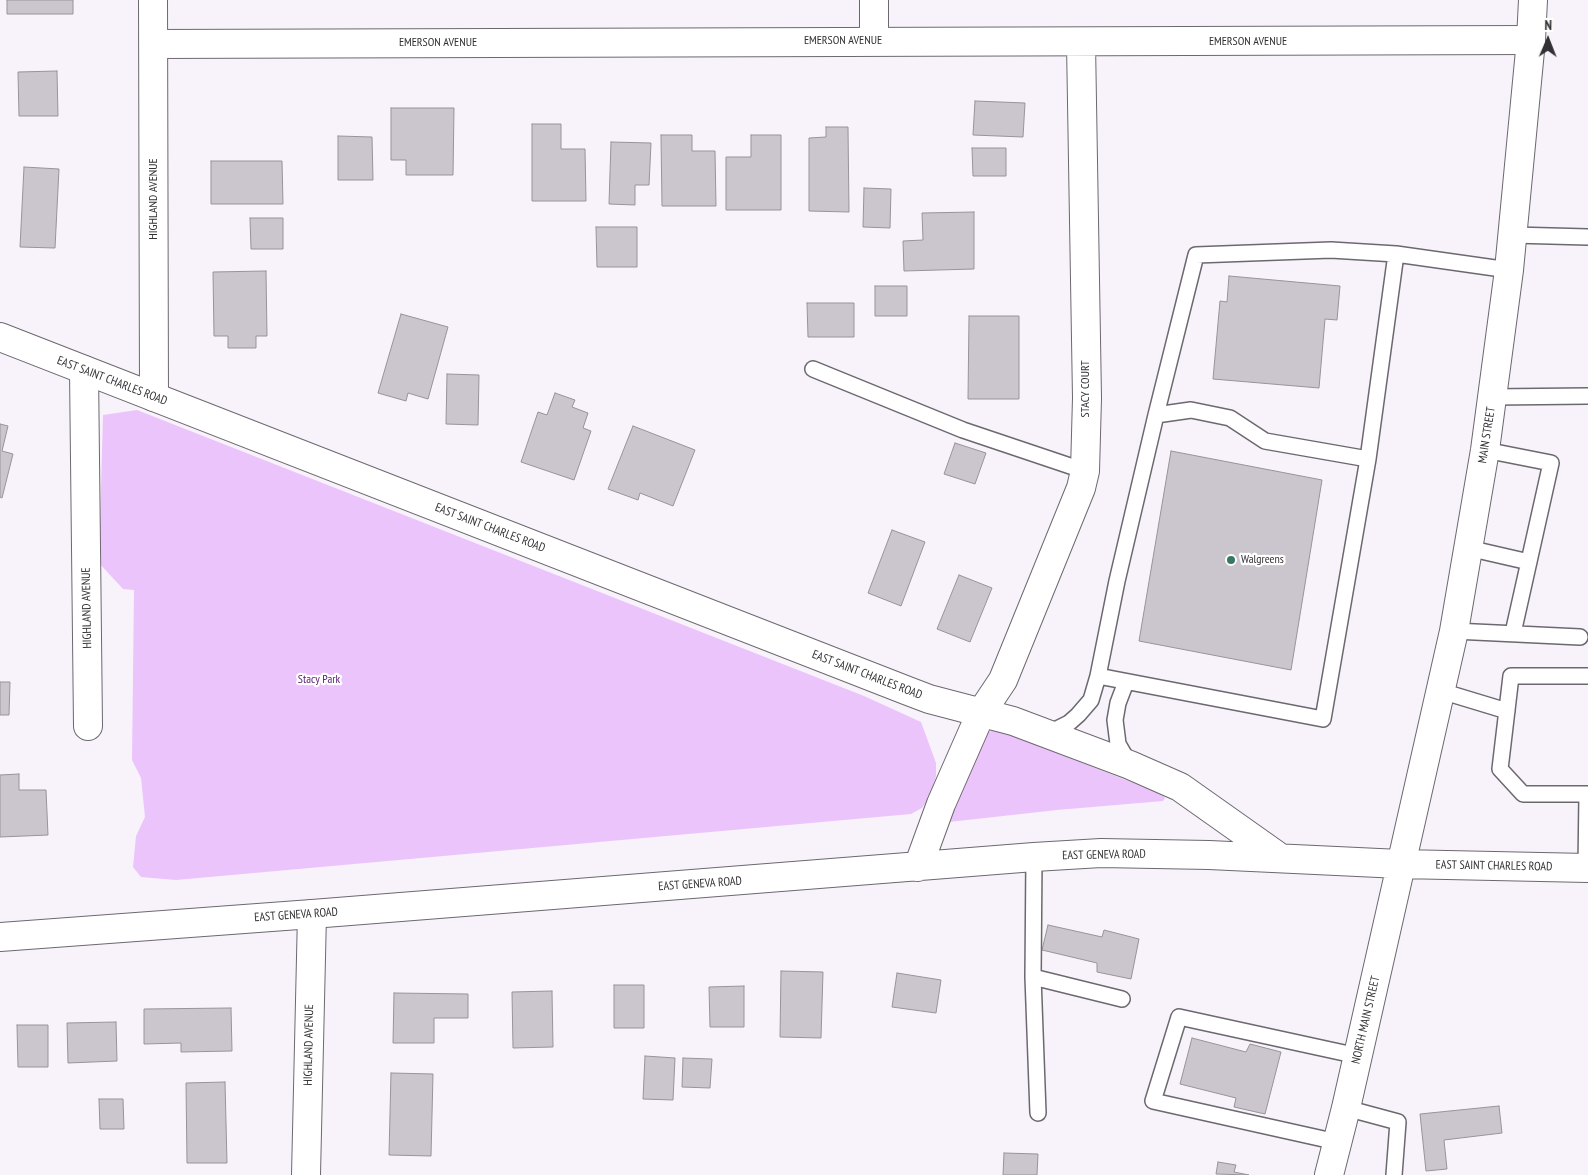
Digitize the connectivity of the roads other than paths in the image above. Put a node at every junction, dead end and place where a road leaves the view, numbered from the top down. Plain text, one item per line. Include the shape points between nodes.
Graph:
1 (153, 0) edge
2 (874, 0) edge
3 (1533, 0) edge
4 (1531, 40) junction
5 (874, 41) junction
6 (1081, 42) junction
7 (154, 44) junction
8 (1513, 235) junction
9 (1588, 237) edge
10 (1396, 254) junction
11 (1508, 270) junction
12 (0, 337) edge
13 (813, 369) dead end
14 (84, 370) junction
15 (1588, 396) edge
16 (154, 397) junction
17 (1492, 398) junction
18 (1156, 415) junction
19 (1484, 450) junction
20 (1368, 459) junction
21 (1085, 471) junction
22 (1468, 548) junction
23 (1529, 562) junction
24 (1454, 630) junction
25 (1513, 634) junction
26 (1580, 636) dead end
27 (1098, 676) junction
28 (1588, 676) edge
29 (1126, 682) junction
30 (1441, 691) junction
31 (1507, 711) junction
32 (981, 713) junction
33 (88, 726) dead end
34 (1047, 734) junction
35 (1130, 766) junction
36 (1587, 794) edge
37 (1034, 857) junction
38 (1279, 858) junction
39 (1400, 864) junction
40 (918, 867) junction
41 (1587, 868) edge
42 (312, 914) junction
43 (0, 937) edge
44 (1033, 977) junction
45 (1122, 999) dead end
46 (1358, 1056) junction
47 (1346, 1108) junction
48 (1038, 1112) dead end
49 (1337, 1142) junction
50 (306, 1175) edge
51 (1329, 1175) edge
52 (1394, 1175) edge

1 - 7 street, HIGHLAND AVENUE
2 - 5 street
3 - 4 street, MAIN STREET
4 - 6 street, EMERSON AVENUE
4 - 8 street, MAIN STREET
5 - 6 street, EMERSON AVENUE
5 - 7 street, EMERSON AVENUE
6 - 21 street, STACY COURT via 1087,398
7 - 16 street, HIGHLAND AVENUE
8 - 9 lane
8 - 11 street, MAIN STREET
10 - 11 lane
10 - 18 lane via 1331,250 1196,255
10 - 20 lane
11 - 17 street, MAIN STREET
12 - 14 street, EAST SAINT CHARLES ROAD
13 - 21 lane via 963,430
14 - 16 street, EAST SAINT CHARLES ROAD
14 - 33 street, HIGHLAND AVENUE
15 - 17 lane
16 - 32 street, EAST SAINT CHARLES ROAD via 908,691
17 - 19 street, MAIN STREET
18 - 20 lane via 1191,410 1230,418 1265,441
18 - 27 lane
19 - 22 street, MAIN STREET
19 - 23 lane via 1551,463
20 - 29 lane via 1323,719
21 - 32 street, STACY COURT via 1081,488 1002,680
22 - 23 lane
22 - 24 street, MAIN STREET
23 - 25 lane
24 - 25 lane
24 - 30 street, MAIN STREET
25 - 26 lane
27 - 29 lane
27 - 34 lane via 1090,700 1078,715
28 - 31 lane via 1511,676
29 - 35 lane via 1115,720 1118,744
30 - 31 lane
30 - 39 street, MAIN STREET
31 - 36 lane via 1500,769 1523,794
32 - 34 street, EAST SAINT CHARLES ROAD
32 - 40 street, STACY COURT via 941,804
34 - 35 street, EAST SAINT CHARLES ROAD
35 - 38 street, EAST SAINT CHARLES ROAD via 1180,787
36 - 41 lane
37 - 38 street, EAST GENEVA ROAD via 1101,853
37 - 40 street, EAST GENEVA ROAD
37 - 44 lane
38 - 39 street, EAST GENEVA ROAD
39 - 41 street, EAST SAINT CHARLES ROAD
39 - 46 street, NORTH MAIN STREET
40 - 42 street, EAST GENEVA ROAD
42 - 43 street, EAST GENEVA ROAD
42 - 50 street, HIGHLAND AVENUE
44 - 45 lane
44 - 48 lane
46 - 47 street, NORTH MAIN STREET
46 - 49 lane via 1179,1017 1153,1101
47 - 49 street, NORTH MAIN STREET
47 - 52 lane via 1398,1122
49 - 51 street, NORTH MAIN STREET

